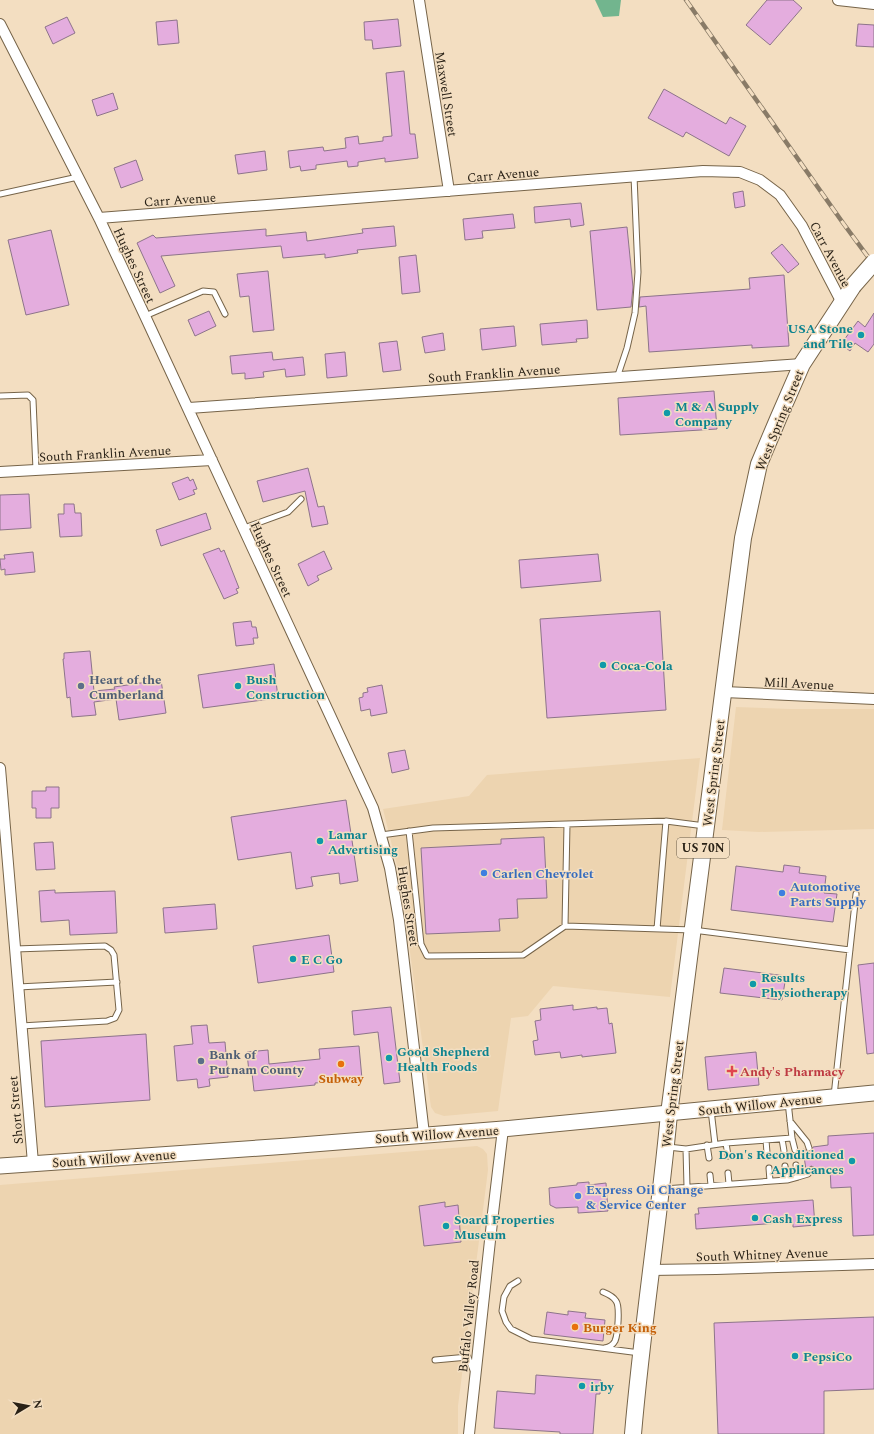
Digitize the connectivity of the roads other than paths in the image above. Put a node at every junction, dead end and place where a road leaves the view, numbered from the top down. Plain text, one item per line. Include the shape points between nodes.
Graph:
1 (419, 0) edge
2 (838, 0) edge
3 (874, 4) edge
4 (0, 24) edge
5 (5, 41) edge
6 (634, 176) junction
7 (78, 177) junction
8 (449, 191) junction
9 (0, 194) edge
10 (98, 218) junction
11 (874, 262) edge
12 (841, 302) junction
13 (225, 314) dead end
14 (145, 316) junction
15 (802, 364) junction
16 (617, 378) junction
17 (0, 396) edge
18 (189, 408) junction
19 (212, 460) junction
20 (36, 470) junction
21 (0, 472) edge
22 (301, 499) dead end
23 (244, 528) junction
24 (724, 692) junction
25 (874, 699) edge
26 (0, 768) edge
27 (666, 821) junction
28 (567, 824) junction
29 (706, 827) junction
30 (410, 831) junction
31 (381, 835) junction
32 (856, 894) dead end
33 (565, 926) junction
34 (657, 929) junction
35 (692, 930) junction
36 (15, 949) junction
37 (850, 950) junction
38 (117, 982) junction
39 (18, 987) junction
40 (21, 1026) junction
41 (874, 1093) edge
42 (834, 1097) junction
43 (788, 1101) junction
44 (711, 1109) junction
45 (669, 1114) junction
46 (790, 1121) junction
47 (503, 1129) junction
48 (424, 1134) junction
49 (792, 1138) junction
50 (782, 1139) junction
51 (766, 1140) junction
52 (726, 1143) junction
53 (715, 1144) junction
54 (707, 1145) junction
55 (666, 1147) junction
56 (809, 1148) dead end
57 (686, 1149) junction
58 (795, 1150) dead end
59 (784, 1151) dead end
60 (767, 1153) dead end
61 (728, 1156) dead end
62 (709, 1158) dead end
63 (33, 1163) junction
64 (796, 1165) dead end
65 (0, 1166) edge
66 (785, 1166) dead end
67 (769, 1168) dead end
68 (811, 1170) dead end
69 (728, 1173) dead end
70 (710, 1175) dead end
71 (798, 1177) junction
72 (787, 1180) junction
73 (770, 1181) junction
74 (729, 1184) junction
75 (711, 1185) junction
76 (687, 1187) junction
77 (662, 1189) junction
78 (874, 1264) edge
79 (650, 1270) junction
80 (518, 1281) dead end
81 (603, 1292) dead end
82 (603, 1348) junction
83 (641, 1353) junction
84 (435, 1360) dead end
85 (475, 1375) junction
86 (469, 1434) edge
87 (633, 1434) edge

1 - 8 street, Maxwell Street
2 - 3 street
4 - 5 street, Hughes Street
5 - 7 street, Hughes Street
6 - 8 street, Carr Avenue
6 - 12 street, Carr Avenue via 703,171 740,172 760,180 780,194 802,226
6 - 16 lane via 638,272 635,313
7 - 9 lane
7 - 10 street, Hughes Street
8 - 10 street, Carr Avenue
10 - 14 street, Hughes Street
11 - 12 main road, West Spring Street / US 70N, bridge
12 - 15 main road, West Spring Street / US 70N
13 - 14 lane via 214,292 203,290
14 - 18 street, Hughes Street
15 - 16 street, South Franklin Avenue
15 - 24 main road, West Spring Street / US 70N via 759,464 743,538
16 - 18 street, South Franklin Avenue
17 - 20 lane via 28,395 33,400
18 - 19 street, Hughes Street
19 - 20 street, South Franklin Avenue
19 - 23 street, Hughes Street
20 - 21 street, South Franklin Avenue
22 - 23 lane via 288,512
23 - 31 street, Hughes Street via 373,808
24 - 25 street, Mill Avenue
24 - 29 main road, West Spring Street / US 70N
26 - 36 street, Short Street
27 - 28 lane
27 - 29 lane
27 - 34 lane
28 - 30 lane
28 - 33 lane
29 - 35 main road, West Spring Street / US 70N
30 - 31 lane
30 - 33 lane via 421,944 427,956 523,955
31 - 48 street, Hughes Street via 399,920
32 - 37 lane
33 - 34 lane
34 - 35 lane
35 - 37 lane
35 - 45 main road, West Spring Street / US 70N
36 - 38 lane via 106,946 114,955
36 - 39 street, Short Street
37 - 42 lane
38 - 39 lane
38 - 40 lane via 119,1010 115,1018 107,1021
39 - 40 street, Short Street
40 - 63 street, Short Street
41 - 42 main road, South Willow Avenue
42 - 43 main road, South Willow Avenue
43 - 44 main road, South Willow Avenue
43 - 46 lane
44 - 45 main road, South Willow Avenue
44 - 53 lane
45 - 47 main road, South Willow Avenue
45 - 55 main road, West Spring Street / US 70N
46 - 49 lane
46 - 56 lane
47 - 48 main road, South Willow Avenue
47 - 85 street, Buffalo Valley Road
48 - 63 main road, South Willow Avenue
49 - 50 lane
49 - 58 lane
50 - 51 lane
50 - 59 lane
51 - 52 lane
51 - 60 lane
52 - 53 lane
52 - 61 lane
53 - 54 lane
54 - 57 lane
54 - 62 lane
55 - 57 lane
55 - 77 main road, West Spring Street / US 70N
57 - 76 lane
63 - 65 main road, South Willow Avenue
64 - 71 lane
66 - 72 lane
67 - 73 lane
68 - 71 lane via 808,1174
69 - 74 lane
70 - 75 lane
71 - 72 lane
72 - 73 lane
73 - 74 lane
74 - 75 lane
75 - 76 lane
76 - 77 lane
77 - 79 main road, West Spring Street / US 70N
78 - 79 street, South Whitney Avenue
79 - 83 main road, West Spring Street / US 70N
80 - 82 lane via 510,1286 504,1297 502,1311 511,1329 531,1339
81 - 82 lane via 617,1301 619,1311 615,1341
82 - 83 lane
83 - 87 main road, West Spring Street / US 70N
84 - 85 lane via 468,1357
85 - 86 street, Buffalo Valley Road

